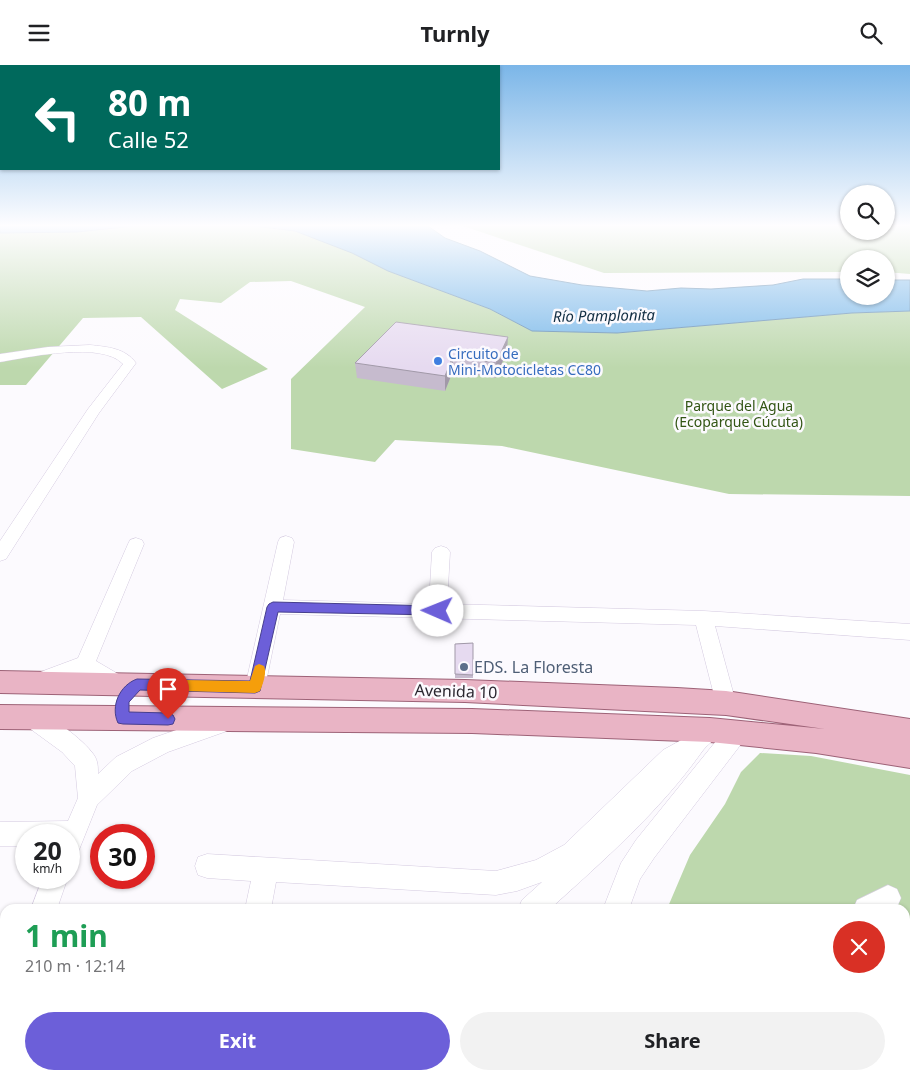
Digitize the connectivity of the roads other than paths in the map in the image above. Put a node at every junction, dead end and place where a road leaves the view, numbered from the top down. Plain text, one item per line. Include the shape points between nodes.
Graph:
1 (0, 358) edge
2 (286, 542) dead end
3 (136, 544) dead end
4 (441, 552) dead end
5 (0, 555) edge
6 (273, 607) junction
7 (438, 611) junction
8 (704, 618) junction
9 (910, 632) edge
10 (86, 674) junction
11 (0, 682) edge
12 (128, 684) junction
13 (255, 687) junction
14 (726, 703) junction
15 (0, 717) edge
16 (32, 718) junction
17 (75, 718) junction
18 (123, 718) junction
19 (234, 720) junction
20 (651, 728) junction
21 (910, 731) edge
22 (737, 732) junction
23 (701, 737) junction
24 (910, 755) edge
25 (671, 757) junction
26 (89, 797) junction
27 (78, 824) edge
28 (0, 834) edge
29 (15, 835) edge
30 (207, 865) dead end
31 (266, 869) junction
32 (52, 889) edge
33 (888, 898) dead end
34 (46, 904) edge
35 (259, 904) edge
36 (537, 904) edge
37 (618, 904) edge
38 (876, 904) edge

1 - 5 street via 78,349 124,356 130,363 88,419
2 - 6 street
3 - 10 street
4 - 7 street
6 - 7 street
6 - 13 street
7 - 8 street
8 - 9 street
8 - 14 street
10 - 11 main road, Avenida 10 via 35,682
10 - 12 main road, Avenida 10
10 - 17 main road via 87,700
12 - 13 main road, Avenida 10
12 - 18 main road via 129,692 121,710
13 - 14 main road, Avenida 10 via 539,693
14 - 21 main road, Avenida 10
15 - 16 main road, Avenida 10
16 - 17 main road, Avenida 10
16 - 26 street via 70,745 86,762
17 - 18 main road, Avenida 10
18 - 19 main road, Avenida 10
19 - 20 main road, Avenida 10 via 472,721
19 - 26 street via 161,745 124,764
20 - 23 main road, Avenida 10
20 - 25 street via 666,740
22 - 23 main road, Avenida 10
22 - 24 main road, Avenida 10
22 - 37 street via 645,849 630,872
23 - 25 street
23 - 36 street via 681,767 648,801
25 - 31 street via 573,854 554,866 514,881 496,883
26 - 27 street
28 - 29 street
30 - 31 street
31 - 35 street
32 - 34 street
33 - 38 street

